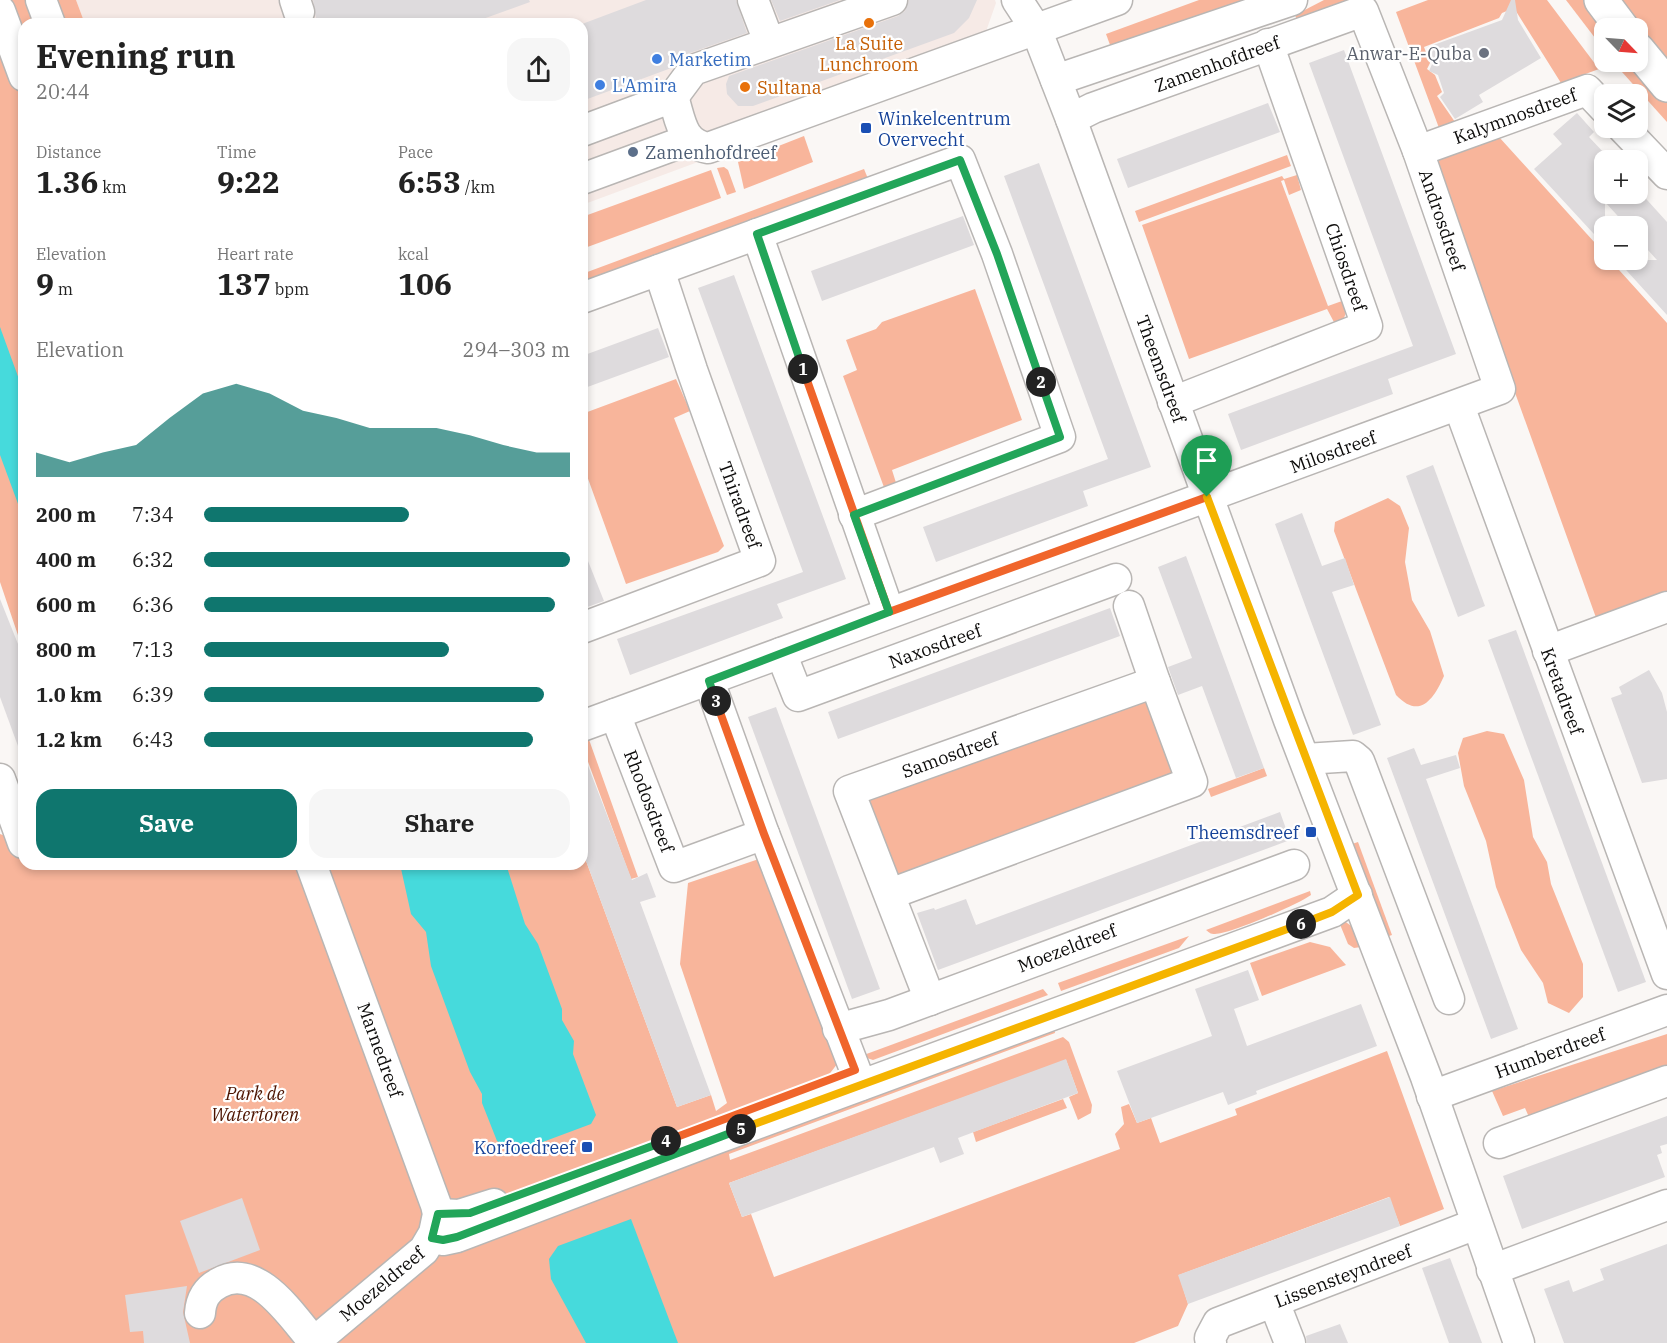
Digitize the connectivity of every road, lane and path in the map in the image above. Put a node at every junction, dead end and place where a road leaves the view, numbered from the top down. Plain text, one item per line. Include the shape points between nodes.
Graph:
1 (41, 0) edge
2 (753, 0) edge
3 (892, 0) edge
4 (1017, 0) edge
5 (1117, 0) edge
6 (1292, 0) edge
7 (1601, 0) edge
8 (1363, 10) joint
9 (0, 11) edge
10 (1037, 14) edge
11 (48, 18) edge
12 (1614, 18) edge
13 (769, 42) junction
14 (1268, 44) junction
15 (18, 60) edge
16 (1648, 62) edge
17 (1056, 80) junction
18 (1667, 85) edge
19 (673, 97) junction
20 (1594, 97) edge
21 (1071, 119) junction
22 (588, 128) edge
23 (1633, 138) edge
24 (688, 140) junction
25 (1418, 151) junction
26 (1667, 174) edge
27 (588, 177) edge
28 (757, 234) junction
29 (659, 270) junction
30 (588, 296) edge
31 (1173, 402) junction
32 (1459, 406) junction
33 (1207, 497) junction
34 (854, 515) junction
35 (1116, 579) dead end
36 (1129, 606) dead end
37 (1667, 607) edge
38 (889, 612) junction
39 (588, 626) edge
40 (1548, 651) junction
41 (781, 653) junction
42 (709, 681) junction
43 (1155, 682) junction
44 (615, 714) junction
45 (588, 724) edge
46 (1305, 759) junction
47 (0, 779) edge
48 (18, 829) edge
49 (764, 834) junction
50 (1294, 866) dead end
51 (313, 870) edge
52 (890, 894) junction
53 (1358, 895) junction
54 (1667, 974) edge
55 (1449, 999) dead end
56 (930, 1000) junction
57 (1667, 1010) edge
58 (838, 1029) junction
59 (858, 1078) junction
60 (1667, 1081) edge
61 (1432, 1096) junction
62 (1499, 1143) dead end
63 (1667, 1205) edge
64 (1476, 1224) junction
65 (435, 1226) junction
66 (1492, 1270) junction
67 (1275, 1302) junction
68 (200, 1313) dead end
69 (1212, 1337) edge
70 (313, 1342) edge
71 (1290, 1343) edge
72 (1519, 1343) edge

1 - 11 street
2 - 13 street
3 - 13 street
4 - 10 street
5 - 10 street
6 - 17 street, Zamenhofdreef
7 - 12 main road
8 - 14 street, Zamenhofdreef
8 - 25 street, Androsdreef
9 - 15 street
10 - 17 street
10 - 24 street via 723,144 708,148
13 - 19 street via 693,70
14 - 21 street, Zamenhofdreef
14 - 31 street, Chiosdreef via 1367,326
16 - 18 main road
17 - 21 street, Theemsdreef
19 - 22 street
19 - 24 street
20 - 25 street, Kalymnosdreef via 1587,90
21 - 31 street, Theemsdreef
23 - 26 street
24 - 27 street
25 - 32 street, Androsdreef via 1500,389
28 - 29 street
28 - 34 street
28 - 34 street via 960,160 997,254 1060,437
29 - 30 street
29 - 39 street, Thiradreef via 760,561
31 - 33 street, Theemsdreef
32 - 33 street, Milosdreef
32 - 40 street, Kretadreef
33 - 38 street
33 - 46 street, Theemsdreef
34 - 38 street
35 - 41 street, Naxosdreef via 798,696
36 - 43 street
37 - 40 street
38 - 41 street
40 - 54 street, Kretadreef
41 - 42 street
42 - 44 street
42 - 49 street
43 - 52 street via 1192,782
43 - 52 street, Samosdreef via 849,791
44 - 45 street
44 - 49 street, Rhodosdreef via 674,867
46 - 53 street, Theemsdreef
46 - 55 street via 1353,756 1359,761
47 - 48 street
49 - 58 street
50 - 56 street, Moezeldreef
51 - 65 street, Marnedreef via 415,1143
52 - 56 street, Samosdreef
53 - 59 street via 1332,912
53 - 61 street, Theemsdreef
56 - 58 street, Moezeldreef
57 - 61 street, Humberdreef
58 - 59 street
59 - 65 street
60 - 62 street
61 - 64 street, Theemsdreef
63 - 66 street
64 - 66 street, Theemsdreef
64 - 67 street, Lissensteyndreef
65 - 70 street, Moezeldreef via 424,1250
66 - 72 street, Theemsdreef
67 - 69 street, Lissensteyndreef via 1218,1323
67 - 71 street
68 - 70 street via 203,1298 212,1287 234,1278 249,1280 275,1298

